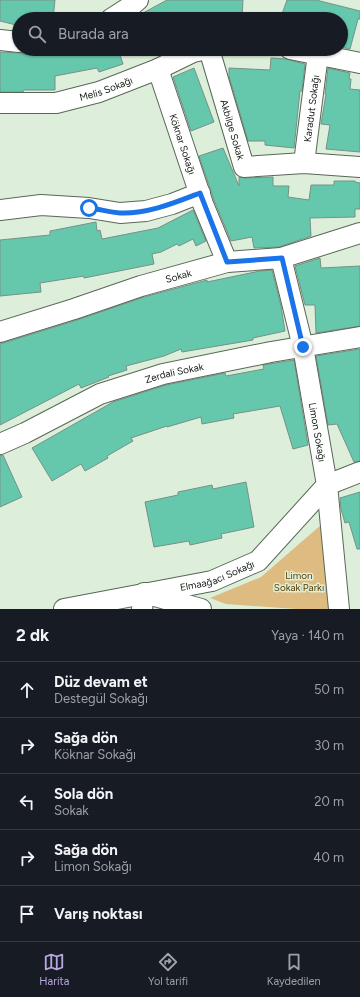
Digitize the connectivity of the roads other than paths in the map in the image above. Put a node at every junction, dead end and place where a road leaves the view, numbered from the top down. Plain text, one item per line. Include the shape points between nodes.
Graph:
1 (138, 0) edge
2 (122, 12) edge
3 (0, 40) edge
4 (12, 41) edge
5 (185, 56) edge
6 (210, 56) edge
7 (318, 56) edge
8 (327, 56) edge
9 (360, 63) edge
10 (158, 69) junction
11 (0, 103) edge
12 (304, 163) junction
13 (360, 167) edge
14 (200, 193) junction
15 (0, 210) edge
16 (360, 233) edge
17 (282, 258) junction
18 (227, 262) junction
19 (0, 332) edge
20 (360, 337) edge
21 (303, 347) junction
22 (0, 444) edge
23 (360, 472) edge
24 (327, 485) junction
25 (143, 601) edge
26 (64, 609) edge
27 (200, 609) edge
28 (339, 609) edge

1 - 2 street
3 - 4 street
5 - 10 street, Melis Sokağı
6 - 12 street, Akbilge Sokak via 244,167
7 - 12 street, Karadut Sokağı
8 - 9 street
10 - 11 street, Melis Sokağı via 99,92 56,103
10 - 14 street, Köknar Sokağı
12 - 13 street, Akbilge Sokak
14 - 15 street via 146,211 120,213 41,205
14 - 18 street, Köknar Sokağı
16 - 17 street, Sokak
17 - 18 street, Sokak
17 - 21 street, Limon Sokağı
18 - 19 street, Sokak via 141,286
20 - 21 street, Zerdali Sokak
21 - 22 street, Zerdali Sokak via 163,374 100,394
21 - 24 street, Limon Sokağı
23 - 24 street, Elmaağacı Sokağı
24 - 25 street, Elmaağacı Sokağı via 258,561 212,581
24 - 28 street, Limon Sokağı
25 - 26 street, Elmaağacı Sokağı
25 - 27 street

